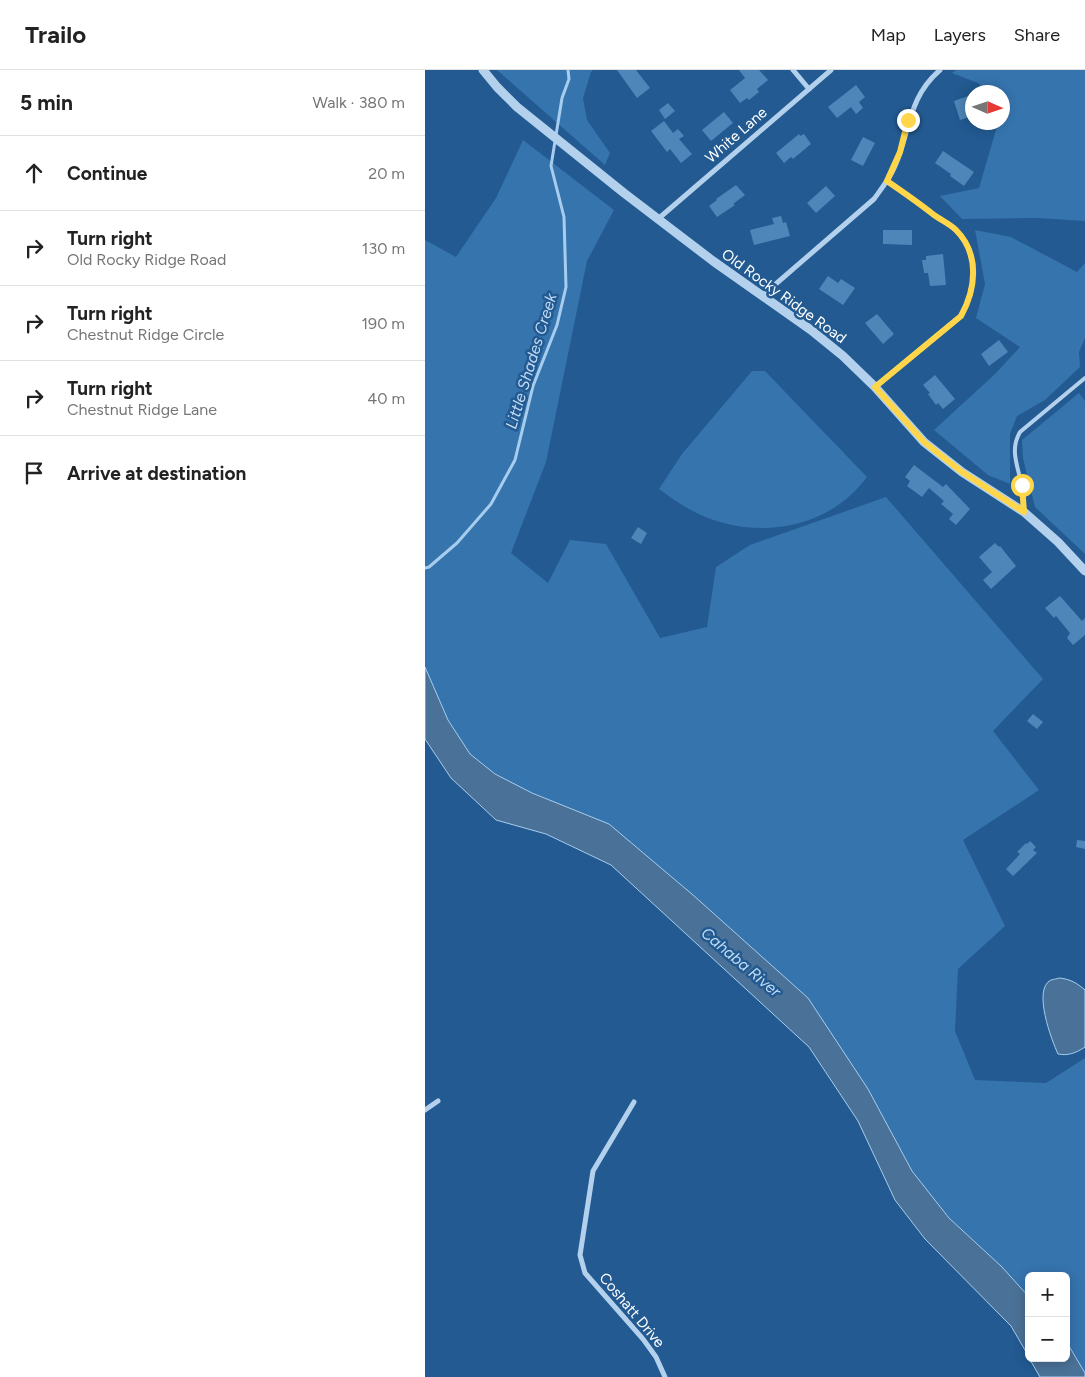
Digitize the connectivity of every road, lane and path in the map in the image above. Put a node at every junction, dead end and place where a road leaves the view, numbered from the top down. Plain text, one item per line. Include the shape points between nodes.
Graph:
1 (483, 70) edge
2 (793, 70) edge
3 (831, 70) edge
4 (940, 70) edge
5 (809, 89) junction
6 (887, 181) junction
7 (658, 220) junction
8 (763, 295) junction
9 (1085, 378) edge
10 (875, 387) junction
11 (1024, 512) junction
12 (1085, 570) edge
13 (437, 1101) dead end
14 (634, 1102) dead end
15 (425, 1110) edge
16 (665, 1377) edge

1 - 7 street, Old Rocky Ridge Road via 532,120
2 - 5 street
3 - 5 street, White Lane
4 - 6 street via 915,104
5 - 7 street, White Lane
6 - 8 street via 874,199
6 - 10 street via 956,230 973,262 973,279 969,301 961,316
7 - 8 street, Old Rocky Ridge Road
8 - 10 street, Old Rocky Ridge Road via 818,335
9 - 11 lane via 1017,437 1014,457 1022,485
10 - 11 street, Old Rocky Ridge Road via 924,442 962,472
11 - 12 street, Old Rocky Ridge Road
13 - 15 street
14 - 16 street, Coshatt Drive via 593,1171 580,1255 585,1273 643,1339

